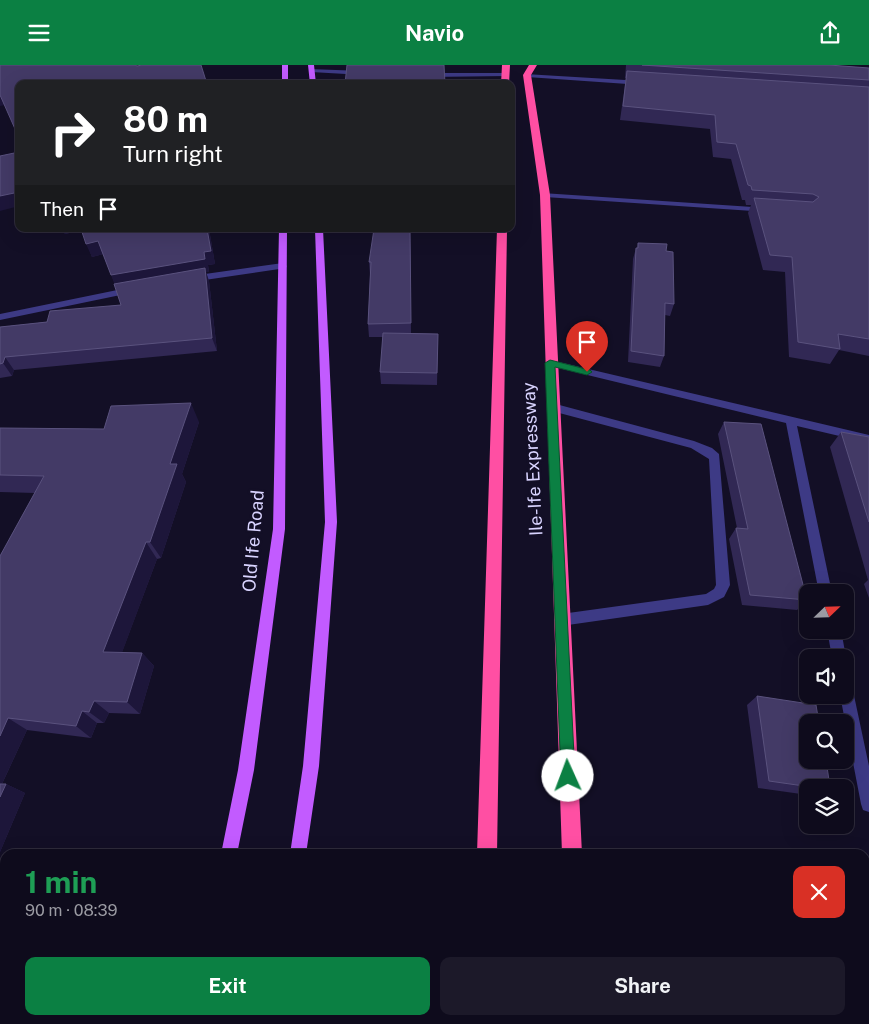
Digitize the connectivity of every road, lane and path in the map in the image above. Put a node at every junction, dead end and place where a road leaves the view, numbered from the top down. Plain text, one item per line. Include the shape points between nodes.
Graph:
1 (285, 65) edge
2 (506, 65) edge
3 (311, 68) edge
4 (530, 70) edge
5 (370, 73) edge
6 (419, 75) edge
7 (506, 79) edge
8 (285, 80) edge
9 (654, 83) edge
10 (544, 195) junction
11 (777, 211) edge
12 (283, 232) edge
13 (319, 232) edge
14 (502, 232) edge
15 (283, 266) junction
16 (185, 280) edge
17 (146, 287) edge
18 (0, 317) edge
19 (550, 363) junction
20 (552, 407) junction
21 (791, 421) junction
22 (869, 439) edge
23 (824, 584) edge
24 (562, 620) junction
25 (849, 704) edge
26 (869, 804) edge
27 (230, 849) edge
28 (299, 849) edge
29 (487, 849) edge
30 (572, 849) edge

1 - 8 main road
2 - 7 highway
3 - 5 street
4 - 9 street
4 - 10 highway, Ile-Ife Expressway
6 - 7 street
10 - 11 street
10 - 19 highway, Ile-Ife Expressway
12 - 15 main road, Old Ife Road
13 - 28 main road via 331,522 311,766
14 - 29 highway, Ile-Ife Expressway
15 - 16 street
15 - 27 main road, Old Ife Road via 279,529 246,770
17 - 18 street
19 - 20 highway, Ile-Ife Expressway
19 - 21 street
20 - 24 highway, Ile-Ife Expressway
20 - 24 street via 694,445 715,457 723,585 720,593 708,599
21 - 22 street
21 - 23 street
24 - 30 highway, Ile-Ife Expressway
25 - 26 street

